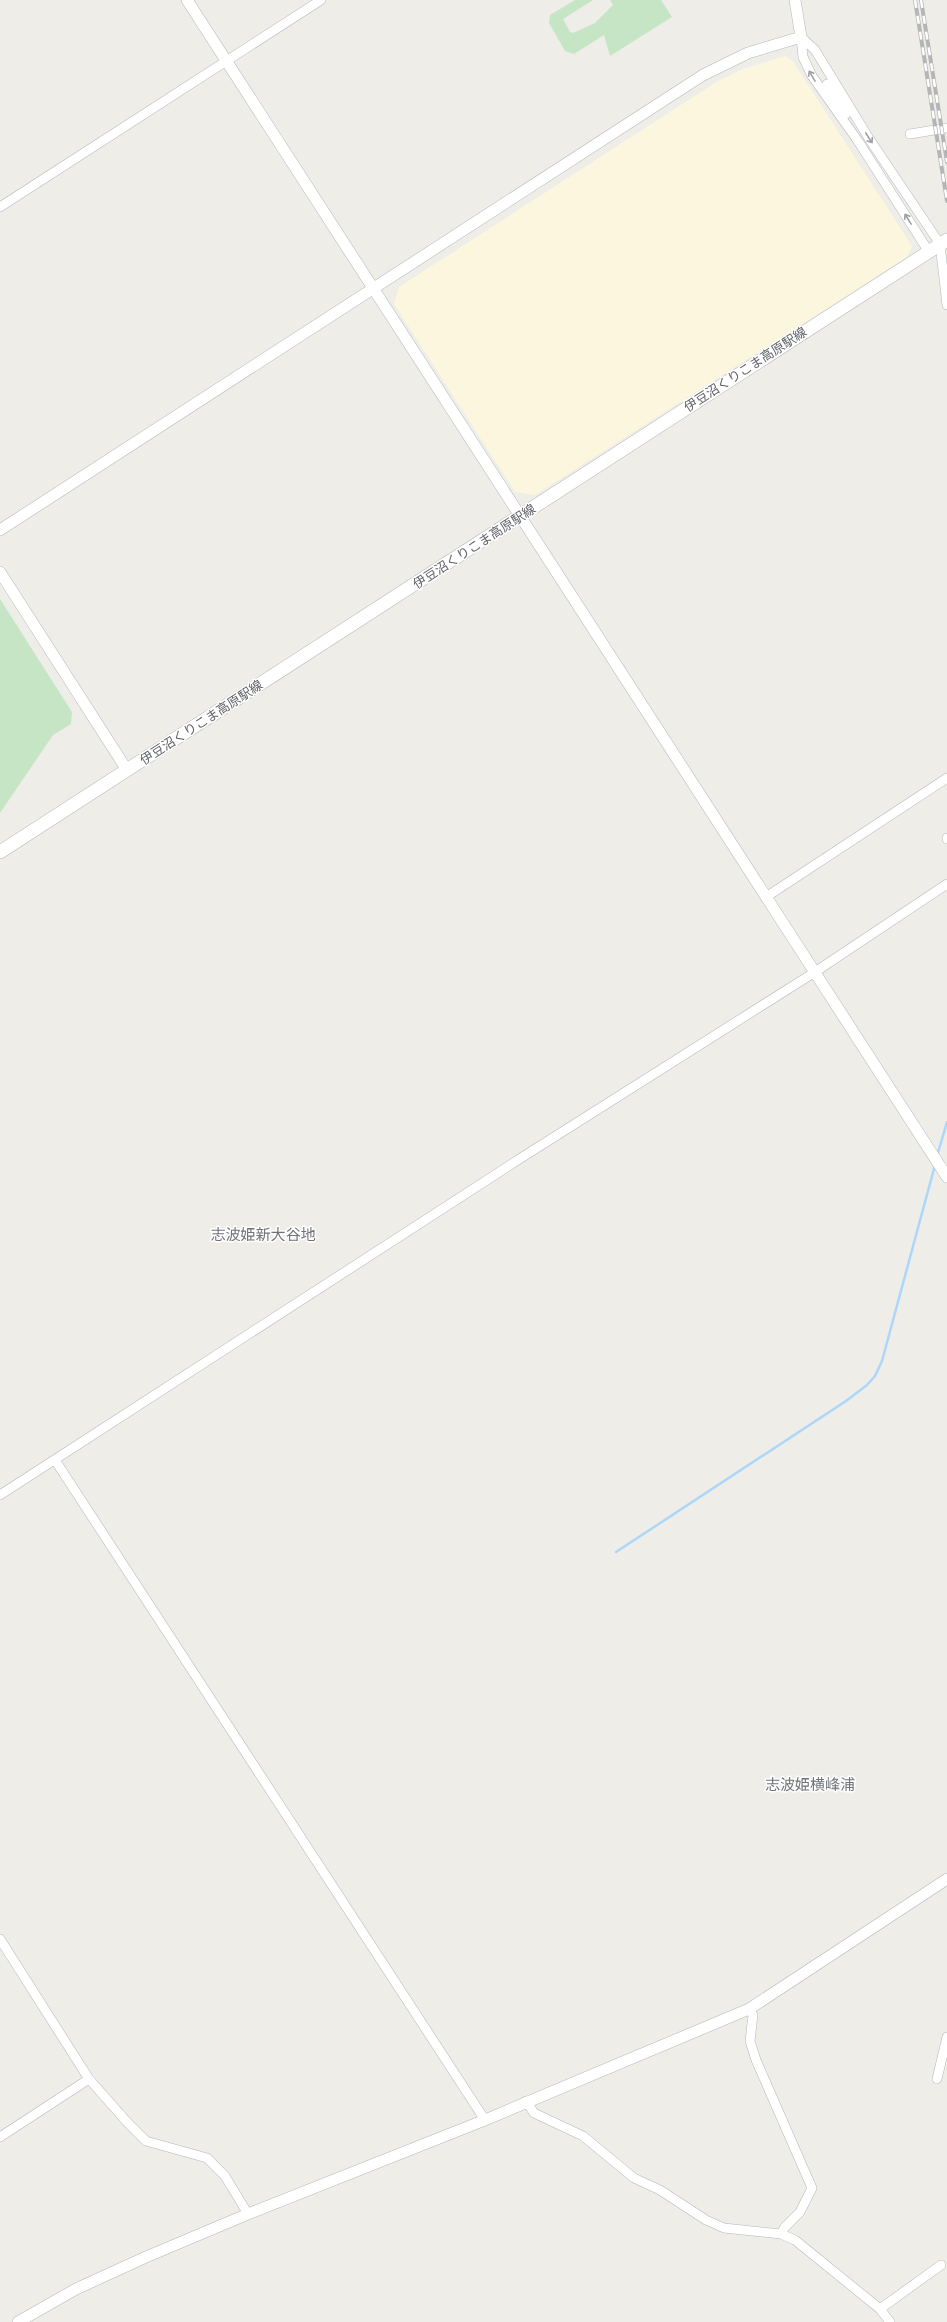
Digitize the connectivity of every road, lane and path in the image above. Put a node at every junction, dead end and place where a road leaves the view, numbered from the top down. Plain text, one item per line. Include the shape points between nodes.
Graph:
1 (187, 0) edge
2 (321, 0) edge
3 (795, 0) edge
4 (801, 37) junction
5 (227, 60) junction
6 (826, 70) junction
7 (947, 128) edge
8 (910, 134) dead end
9 (858, 141) junction
10 (894, 177) junction
11 (891, 191) junction
12 (0, 206) edge
13 (943, 242) edge
14 (928, 252) junction
15 (373, 288) junction
16 (947, 305) edge
17 (521, 516) junction
18 (0, 530) edge
19 (0, 572) edge
20 (127, 770) junction
21 (947, 778) edge
22 (0, 852) edge
23 (947, 884) edge
24 (766, 897) junction
25 (815, 972) junction
26 (947, 1177) edge
27 (55, 1460) junction
28 (0, 1495) edge
29 (946, 1883) edge
30 (0, 1939) edge
31 (749, 2009) junction
32 (947, 2037) edge
33 (946, 2049) edge
34 (89, 2079) junction
35 (937, 2080) dead end
36 (526, 2101) junction
37 (485, 2120) junction
38 (0, 2137) edge
39 (248, 2214) junction
40 (781, 2234) junction
41 (941, 2265) dead end
42 (880, 2310) junction
43 (18, 2322) edge
44 (890, 2322) edge

1 - 5 street
2 - 5 street
3 - 4 street
4 - 6 street via 815,50
9 -> 4 street via 812,76 803,57
4 - 15 street via 748,53 715,68
5 - 12 street
5 - 15 street
6 - 9 street via 823,77 850,120
6 -> 10 street
7 - 8 street
9 - 11 street
10 - 11 street
10 - 13 street
14 -> 11 street
13 - 14 main road, 伊豆沼くりこま高原駅線
13 - 16 street
14 - 17 main road, 伊豆沼くりこま高原駅線
15 - 17 street
15 - 18 street
17 - 20 main road, 伊豆沼くりこま高原駅線
17 - 24 street
19 - 20 street
20 - 22 main road, 伊豆沼くりこま高原駅線
21 - 24 street
23 - 25 street
24 - 25 street
25 - 26 street
25 - 27 street via 507,1167
27 - 28 street
27 - 37 street
29 - 31 street
30 - 34 street
31 - 36 street
31 - 40 street via 753,2015 750,2041 756,2060 812,2188 800,2212 784,2227
32 - 33 street
33 - 35 street
34 - 38 street
34 - 39 street via 146,2141 207,2158 226,2176
36 - 37 street
36 - 40 street via 534,2113 583,2136 634,2178 660,2190 706,2220 724,2228
37 - 39 street
39 - 43 street via 99,2277
40 - 42 street via 795,2240
41 - 42 street
42 - 44 street

